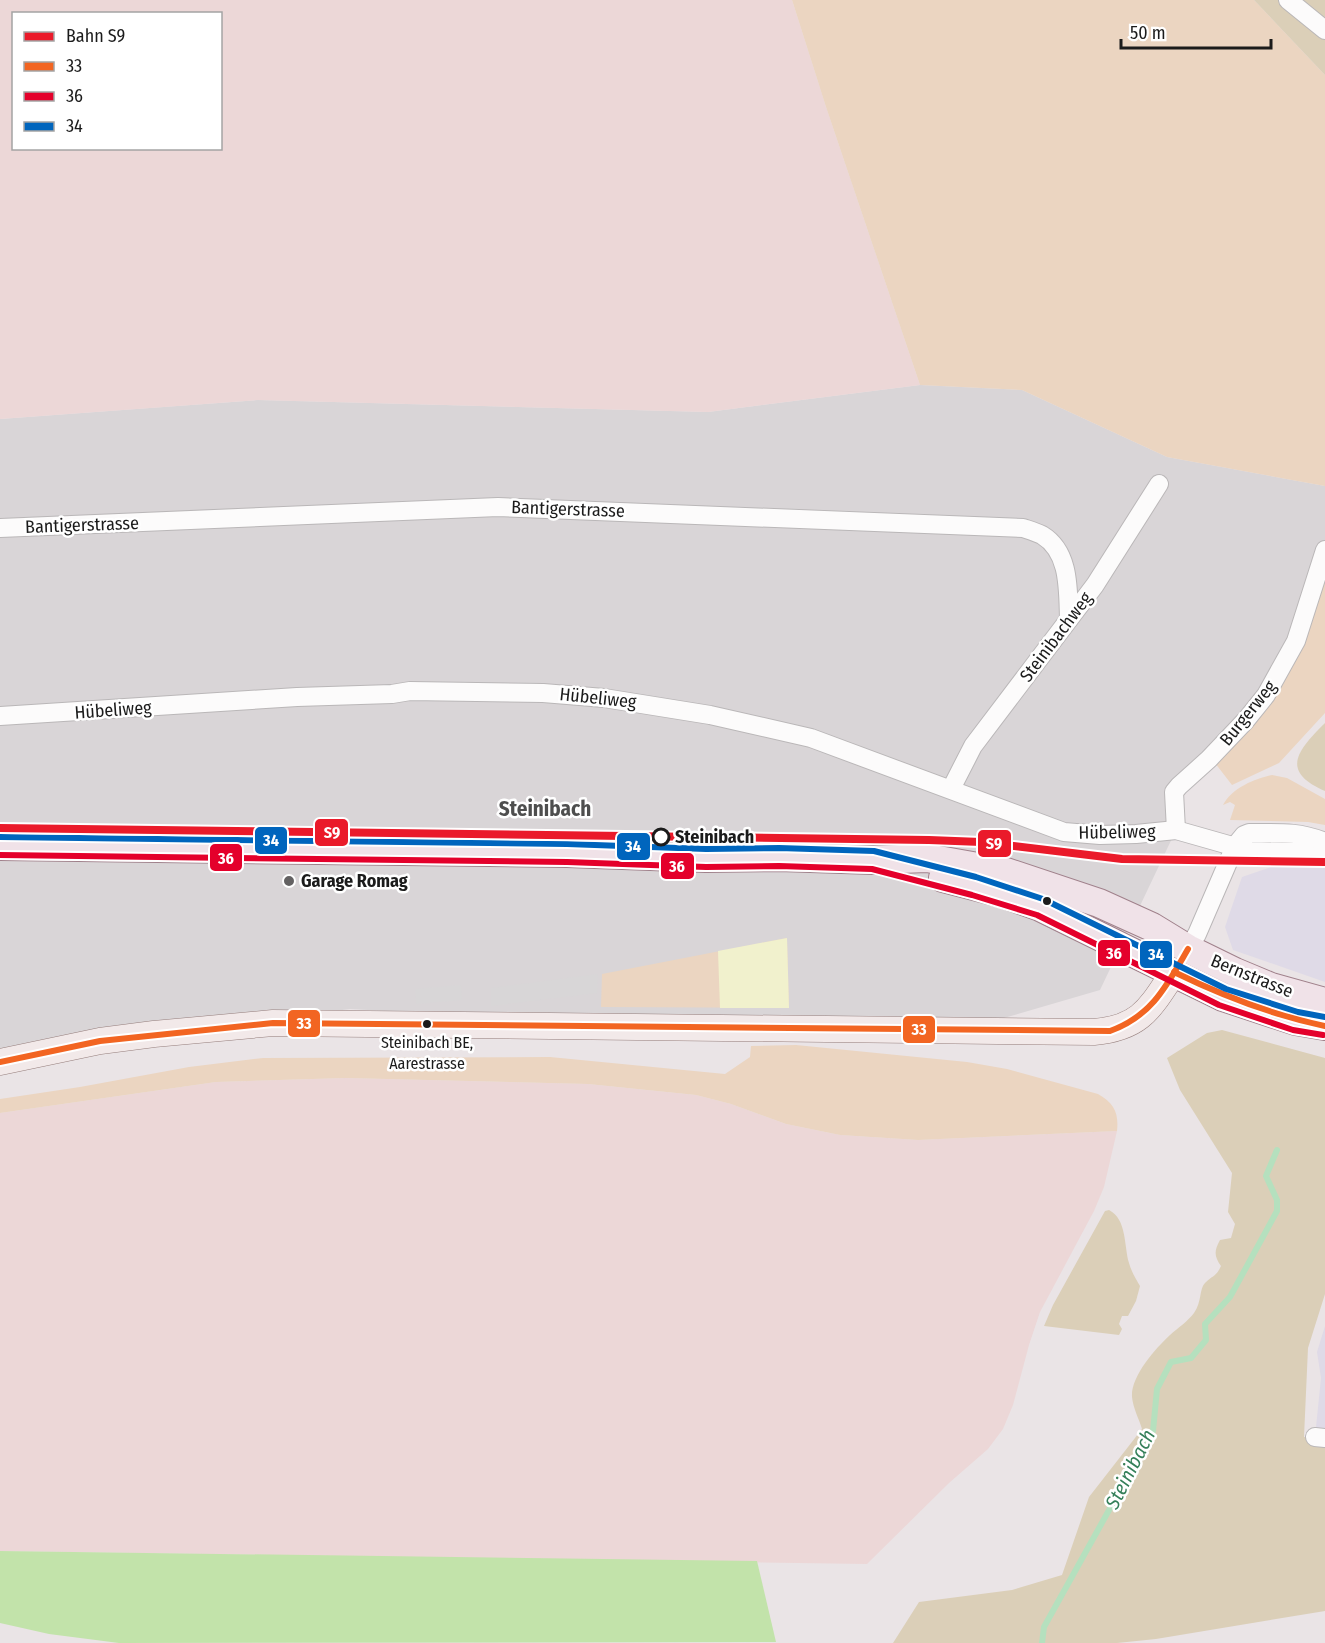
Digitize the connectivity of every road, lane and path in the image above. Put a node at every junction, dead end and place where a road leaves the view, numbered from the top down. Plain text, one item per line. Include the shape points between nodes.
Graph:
1 (1288, 0) edge
2 (1325, 30) edge
3 (1159, 484) dead end
4 (0, 528) edge
5 (1325, 550) edge
6 (1069, 619) junction
7 (0, 716) edge
8 (951, 789) junction
9 (1176, 830) junction
10 (1325, 842) edge
11 (0, 846) edge
12 (1235, 846) junction
13 (1325, 847) edge
14 (1181, 960) junction
15 (1325, 1002) edge
16 (1325, 1026) edge
17 (0, 1062) edge

1 - 2 street
3 - 6 street, Steinibachweg
4 - 6 street, Bantigerstrasse via 487,507 1023,528 1041,534 1056,547 1068,586
5 - 9 street, Burgerweg via 1296,641 1266,695 1239,728 1174,792
6 - 8 street, Steinibachweg via 973,746
7 - 8 street, Hübeliweg via 410,691 553,694 661,706 811,738
8 - 9 street, Hübeliweg via 1064,832
9 - 12 street, Hübeliweg
10 - 12 street via 1307,835 1249,833
11 - 14 main road, Bernstrasse via 873,861 1040,907
12 - 13 street, Hübeliweg via 1250,851 1306,852
12 - 14 street via 1197,934
14 - 15 main road, Bernstrasse via 1235,972
14 - 16 main road, Bernstrasse via 1233,1000 1296,1021
14 - 17 street via 1153,1003 1134,1022 1094,1032 273,1023 154,1034

